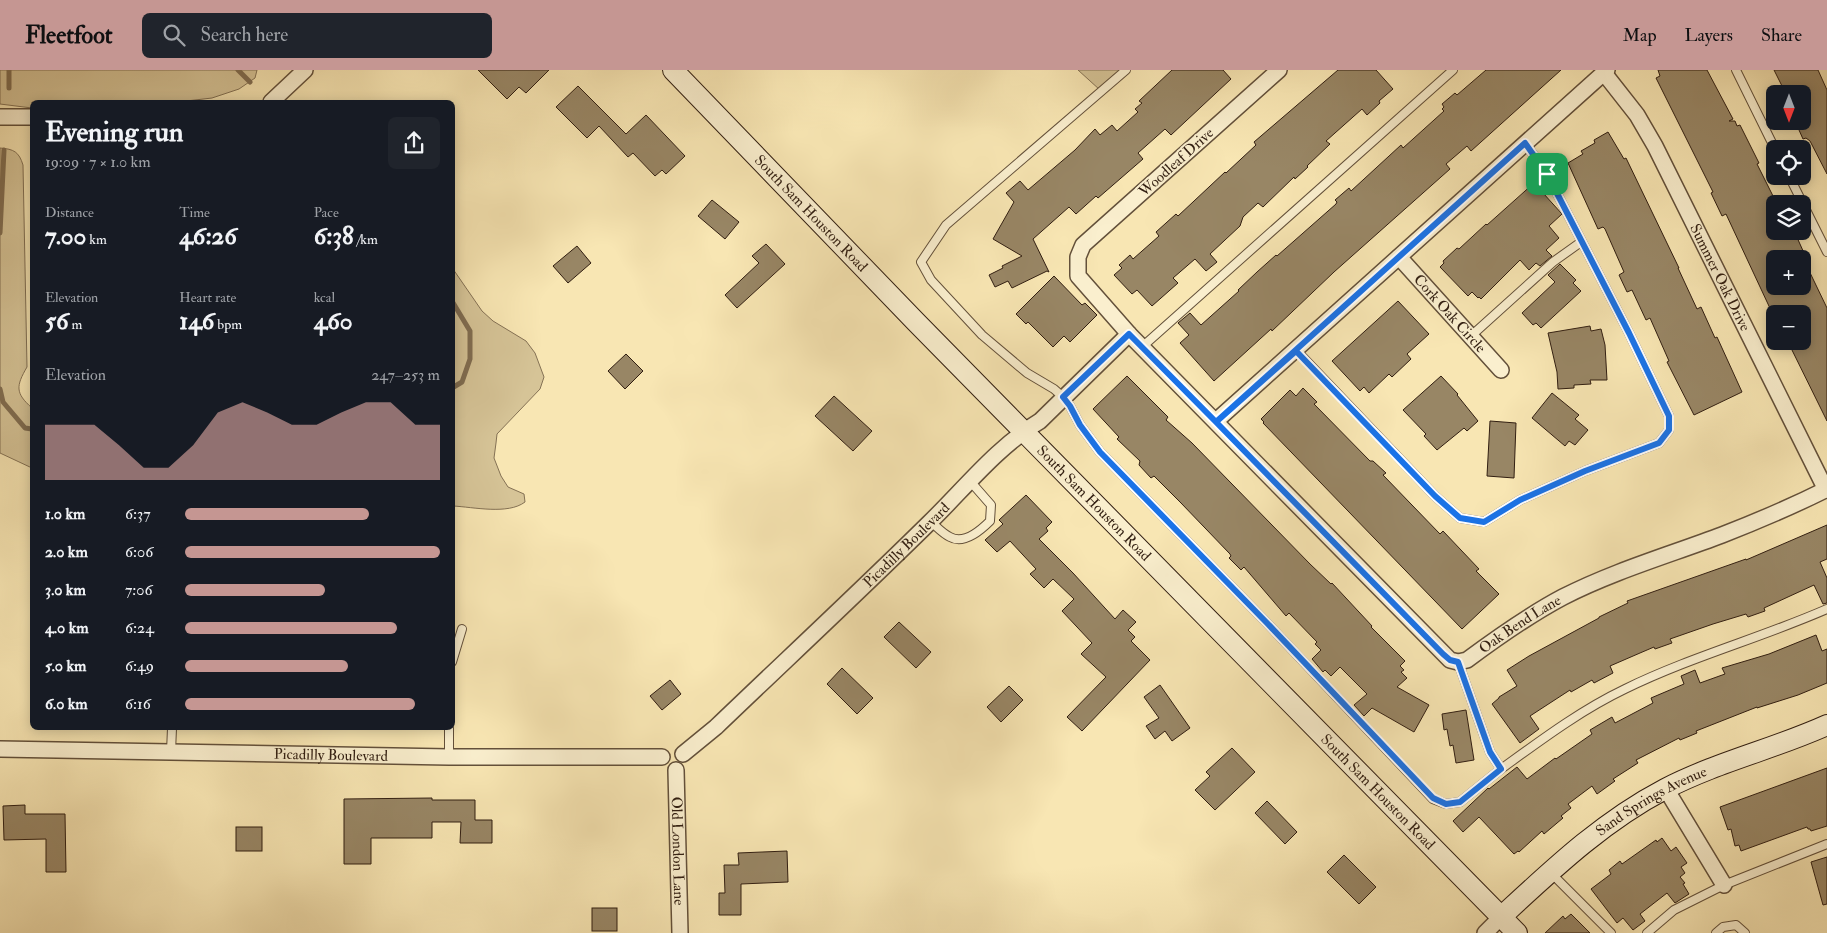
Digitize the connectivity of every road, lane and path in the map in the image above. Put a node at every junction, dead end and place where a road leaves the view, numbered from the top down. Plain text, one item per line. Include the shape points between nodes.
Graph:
1 (305, 70) edge
2 (673, 70) edge
3 (1126, 70) edge
4 (1279, 70) edge
5 (1453, 70) edge
6 (1736, 70) edge
7 (1606, 71) edge
8 (274, 100) edge
9 (0, 117) edge
10 (30, 118) edge
11 (1771, 140) edge
12 (1525, 143) junction
13 (1794, 185) edge
14 (1582, 242) junction
15 (1827, 252) edge
16 (1399, 257) junction
17 (1129, 334) junction
18 (1472, 336) junction
19 (1142, 348) junction
20 (1296, 351) junction
21 (1501, 370) dead end
22 (1063, 397) junction
23 (1216, 422) junction
24 (1024, 431) junction
25 (970, 481) junction
26 (1826, 490) edge
27 (931, 522) junction
28 (1827, 609) edge
29 (462, 629) dead end
30 (455, 652) edge
31 (1458, 662) junction
32 (1827, 724) edge
33 (172, 730) edge
34 (449, 730) edge
35 (0, 749) edge
36 (172, 752) junction
37 (683, 754) junction
38 (662, 757) junction
39 (449, 758) junction
40 (1501, 769) junction
41 (676, 770) junction
42 (1666, 789) junction
43 (1827, 844) edge
44 (1550, 871) junction
45 (1724, 885) junction
46 (1501, 917) junction
47 (680, 933) edge
48 (1485, 933) edge
49 (1517, 933) edge
50 (1611, 933) edge
51 (1647, 933) edge
52 (1716, 933) edge
53 (1745, 933) edge

1 - 8 street
2 - 24 street, South Sam Houston Road
3 - 22 lane via 946,225 921,262 931,280 982,335 1027,373
4 - 17 street, Woodleaf Drive via 1083,245 1078,258 1078,276
5 - 19 lane
6 - 11 lane
7 - 12 street
7 - 26 street, Summer Oak Drive via 1655,146
9 - 10 street
12 - 14 lane via 1547,174
12 - 16 street
13 - 15 lane
14 - 18 lane via 1553,262
14 - 20 lane via 1669,416 1669,430 1659,443 1520,500 1484,522 1460,518 1435,496
16 - 18 street, Cork Oak Circle
16 - 20 street
17 - 19 street
17 - 22 street, Picadilly Boulevard
18 - 21 street, Cork Oak Circle
19 - 23 street
20 - 23 street
22 - 24 street, Picadilly Boulevard via 1040,421
22 - 40 lane via 1100,452 1433,798 1446,804 1460,802
23 - 31 street via 1443,654
24 - 25 street, Picadilly Boulevard
24 - 46 street, South Sam Houston Road
25 - 27 street, Picadilly Boulevard
25 - 27 lane via 991,505 990,521 980,531 958,539
26 - 31 street, Oak Bend Lane via 1563,597 1520,622 1467,660
27 - 37 street, Picadilly Boulevard via 716,727
28 - 40 lane via 1626,688 1560,727
29 - 30 lane
31 - 40 lane via 1490,752
32 - 42 street, Sand Springs Avenue
33 - 36 lane
34 - 39 lane
35 - 36 street, Picadilly Boulevard
36 - 39 street, Picadilly Boulevard
37 - 38 street via 674,748 667,750
37 - 41 street via 684,764
38 - 39 street, Picadilly Boulevard
38 - 41 street via 666,767
41 - 47 street, Old London Lane
42 - 44 street, Sand Springs Avenue via 1618,817
42 - 45 street
43 - 45 lane
44 - 46 street, Sand Springs Avenue
44 - 50 lane
45 - 51 lane via 1674,910
46 - 48 street
46 - 49 street, South Sam Houston Road
52 - 53 lane via 1723,927 1736,925

